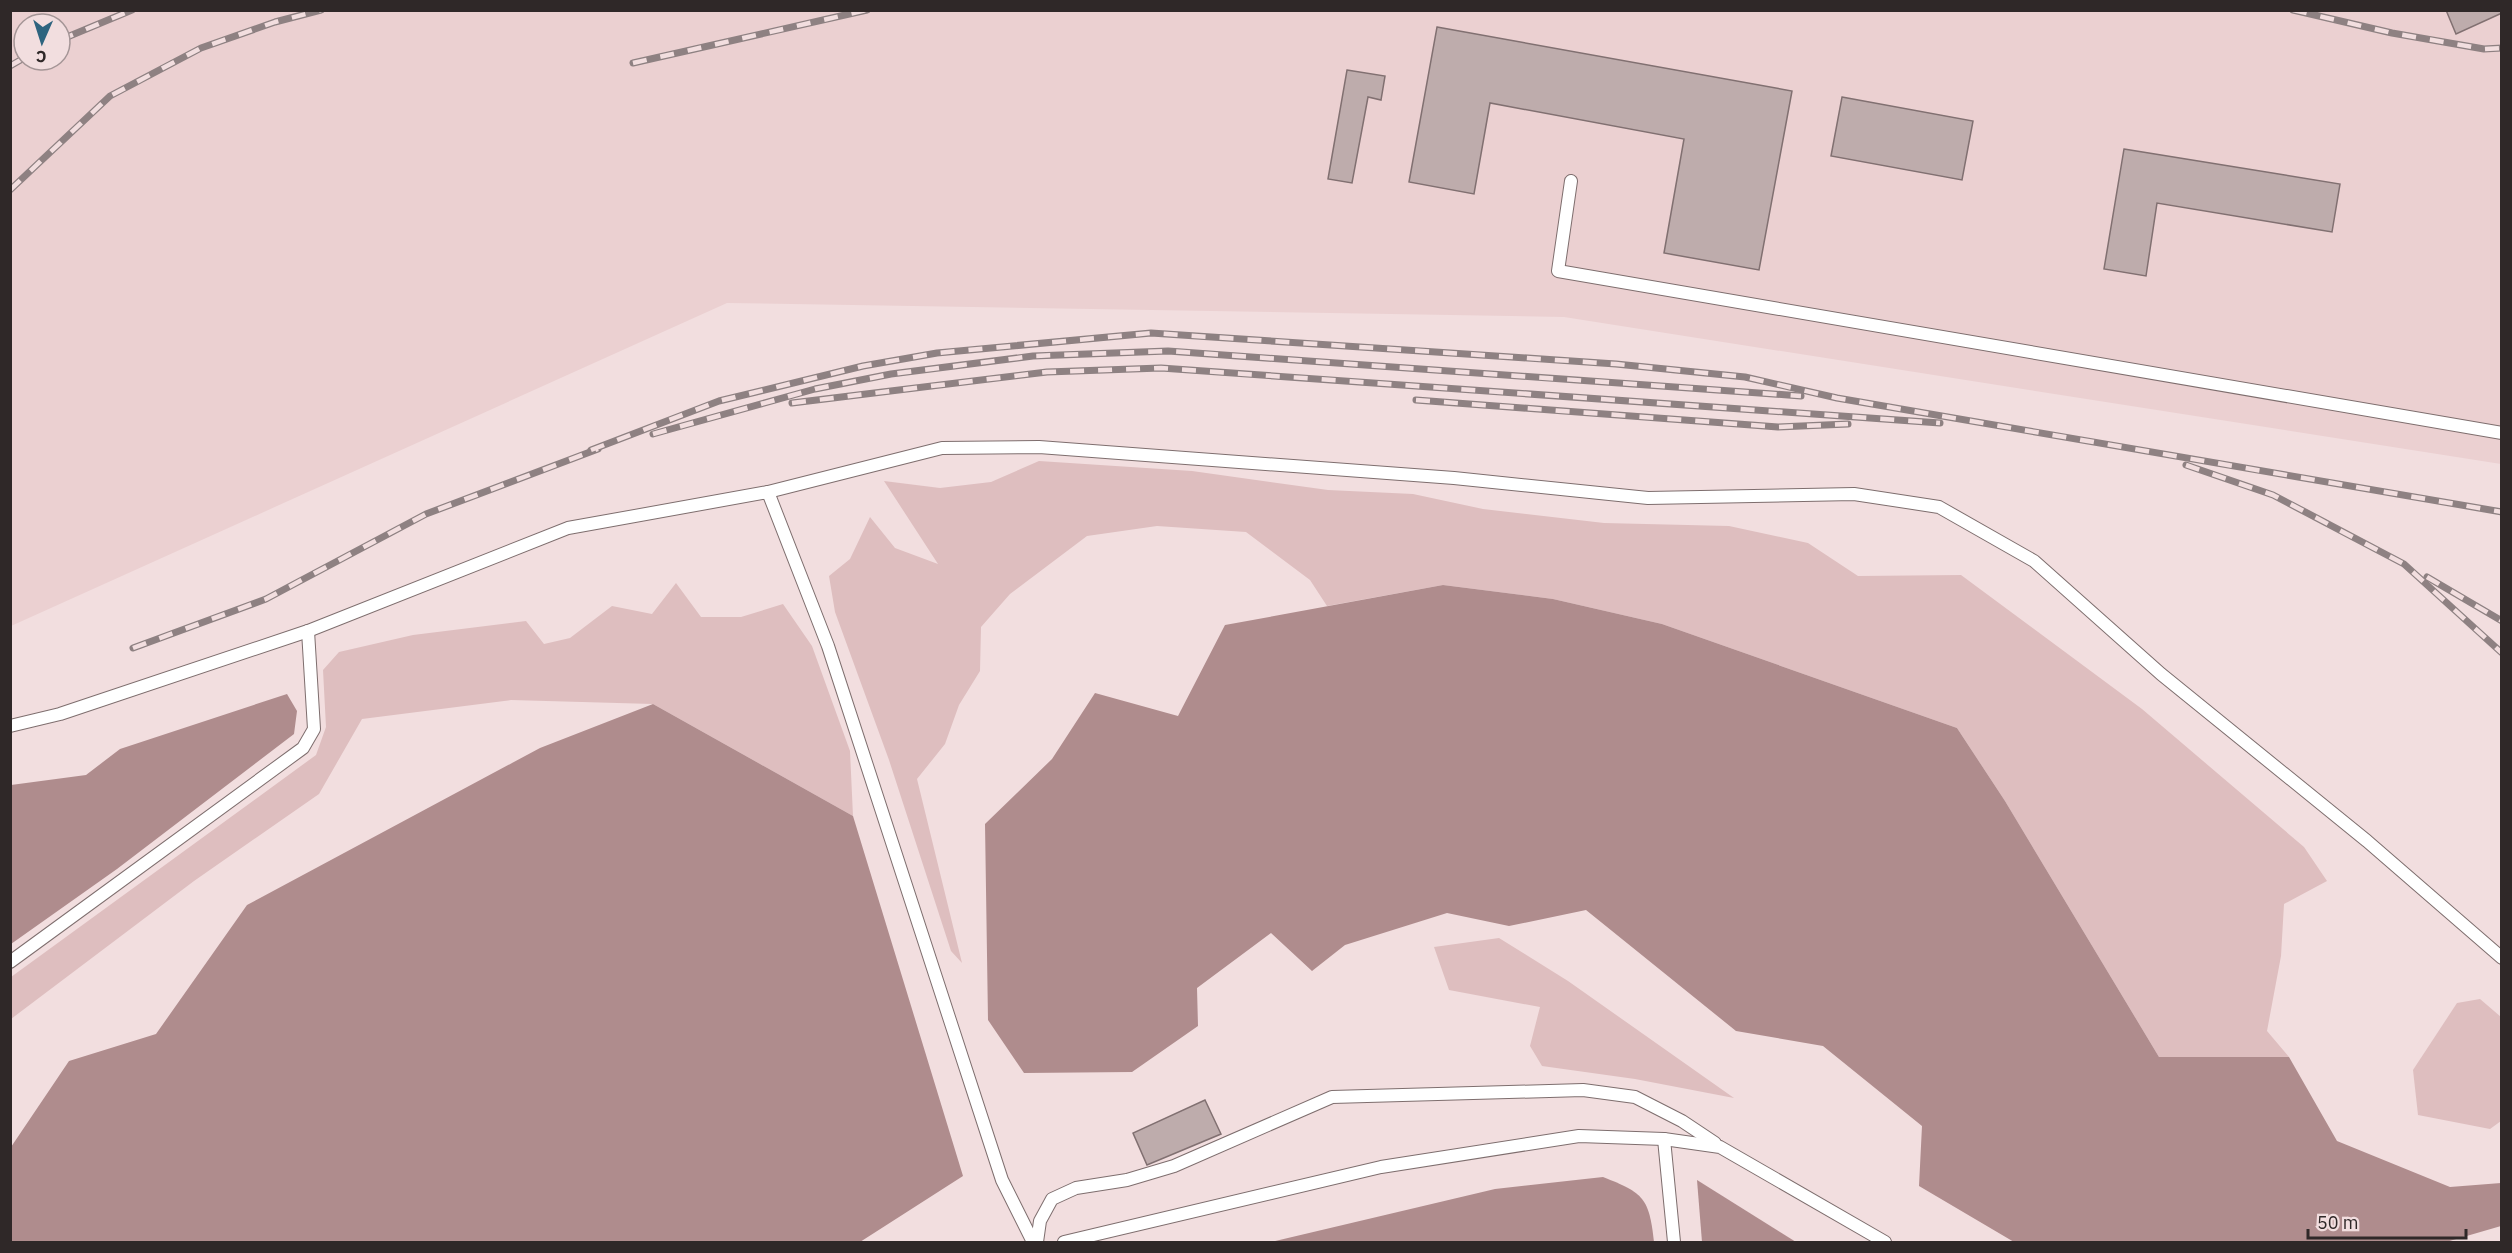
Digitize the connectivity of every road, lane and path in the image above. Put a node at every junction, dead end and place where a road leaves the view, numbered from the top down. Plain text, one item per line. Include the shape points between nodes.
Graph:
1 (1571, 182) dead end
2 (2502, 433) edge
3 (768, 492) junction
4 (308, 631) junction
5 (10, 726) edge
6 (2502, 958) edge
7 (10, 962) edge
8 (1664, 1139) junction
9 (1720, 1147) junction
10 (1035, 1242) edge
11 (1064, 1242) edge
12 (1674, 1242) edge
13 (1885, 1242) edge

1 - 2 lane via 1558,271
3 - 4 lane via 568,528
3 - 6 lane via 942,448 1039,447 1454,478 1647,498 1854,494 1939,507 2034,561 2161,674 2367,841
3 - 10 lane via 828,645 1002,1180
4 - 5 lane via 60,714
4 - 7 lane via 314,729 303,748
8 - 9 lane
8 - 11 lane via 1579,1136 1381,1167
8 - 12 lane
9 - 10 lane via 1682,1121 1635,1097 1582,1090 1332,1097 1174,1166 1127,1180 1076,1188 1052,1199 1040,1221
9 - 13 lane

